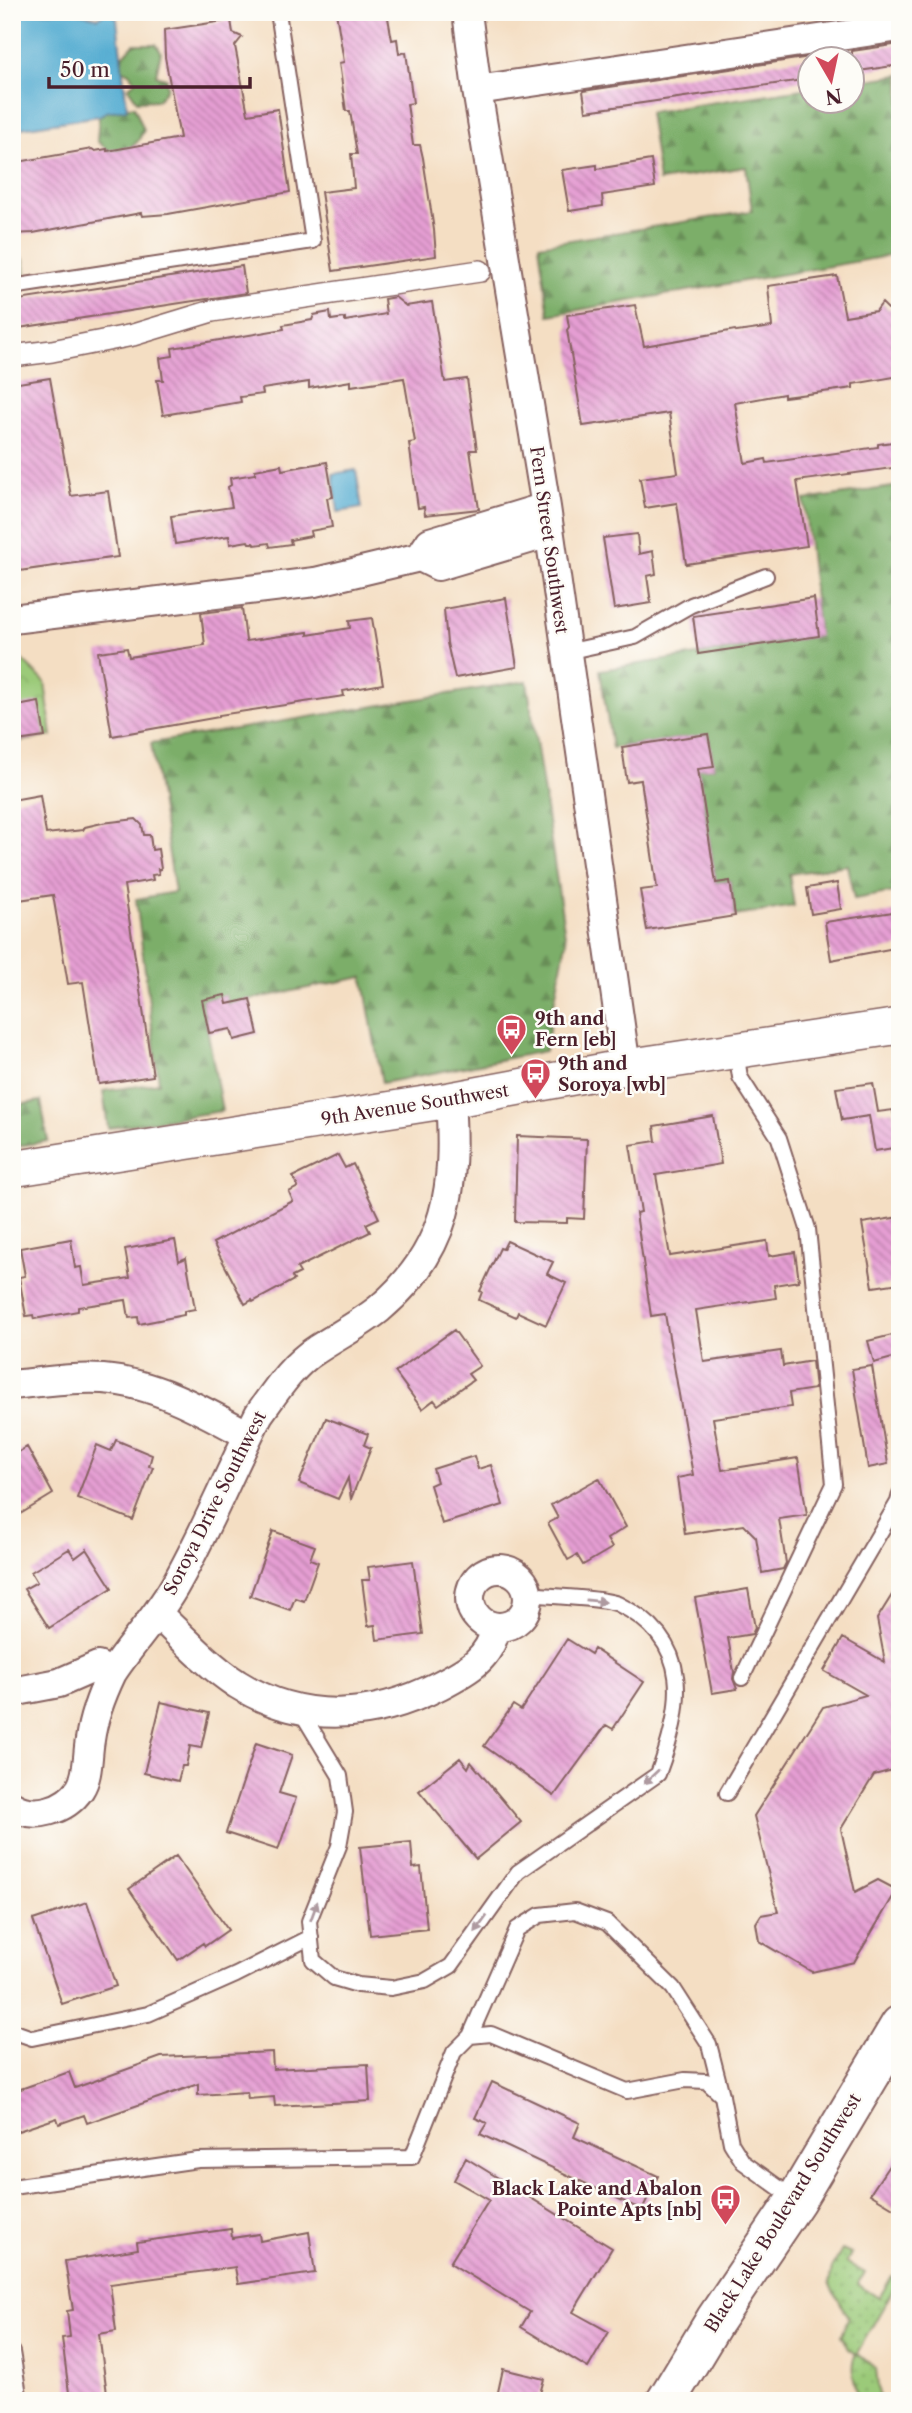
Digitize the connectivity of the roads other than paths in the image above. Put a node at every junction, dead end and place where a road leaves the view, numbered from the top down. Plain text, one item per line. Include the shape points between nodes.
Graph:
1 (278, 12) edge
2 (467, 12) edge
3 (900, 27) edge
4 (477, 90) junction
5 (480, 271) dead end
6 (12, 287) edge
7 (12, 356) edge
8 (547, 520) junction
9 (766, 576) dead end
10 (12, 620) edge
11 (566, 652) junction
12 (900, 1026) edge
13 (736, 1051) junction
14 (626, 1068) junction
15 (450, 1100) junction
16 (12, 1169) edge
17 (12, 1385) edge
18 (248, 1436) junction
19 (900, 1494) edge
20 (528, 1594) junction
21 (158, 1614) junction
22 (496, 1627) junction
23 (112, 1672) junction
24 (742, 1678) dead end
25 (12, 1692) edge
26 (300, 1709) junction
27 (727, 1793) dead end
28 (12, 1807) edge
29 (311, 1937) junction
30 (900, 2025) edge
31 (12, 2031) edge
32 (470, 2036) junction
33 (722, 2096) junction
34 (12, 2187) edge
35 (796, 2200) junction
36 (12, 2352) edge
37 (20, 2401) edge
38 (666, 2401) edge

1 - 6 lane via 313,241
2 - 4 street, Fern Street Southwest
3 - 4 street
4 - 8 street, Fern Street Southwest
5 - 7 street via 212,310 133,335
8 - 10 street via 483,539 430,542 421,557 315,582
8 - 11 street, Fern Street Southwest
9 - 11 lane via 691,605 635,637
11 - 14 street, Fern Street Southwest
12 - 13 street, 9th Avenue Southwest
13 - 14 street, 9th Avenue Southwest
13 - 24 lane via 740,1077 779,1138 808,1229 834,1484
14 - 15 street, 9th Avenue Southwest
15 - 16 street, 9th Avenue Southwest
15 - 18 street, Soroya Drive Southwest via 453,1167 446,1210 420,1265 378,1309 296,1367 259,1414
17 - 18 street via 68,1378 117,1382 162,1394
18 - 21 street, Soroya Drive Southwest
19 - 27 lane
20 - 22 street via 528,1604 518,1620
20 - 22 street via 525,1584 510,1571 491,1570 474,1582 472,1609 483,1623
20 -> 29 lane via 617,1603 657,1630 674,1661 678,1695 657,1774 518,1872 451,1966 425,1981 391,1987 334,1978 313,1960
21 - 23 street, Soroya Drive Southwest
21 - 26 street via 238,1685
22 - 26 street via 485,1654 460,1675 429,1691 366,1712
23 - 25 street via 98,1666 59,1683
23 - 28 street, Soroya Drive Southwest via 100,1698 80,1788 64,1805 42,1813
29 -> 26 lane via 309,1921 339,1846 345,1812 340,1776
29 - 31 lane via 148,2014 32,2038
30 - 35 main road, Black Lake Boulevard Southwest
32 - 33 lane via 491,2034 627,2091 685,2080 706,2081
32 - 33 lane via 517,1929 540,1915 575,1911 607,1923 673,1988 709,2044
32 - 34 lane via 454,2052 412,2157 198,2160
33 - 35 lane via 731,2143 743,2162
35 - 38 main road, Black Lake Boulevard Southwest
36 - 37 lane

